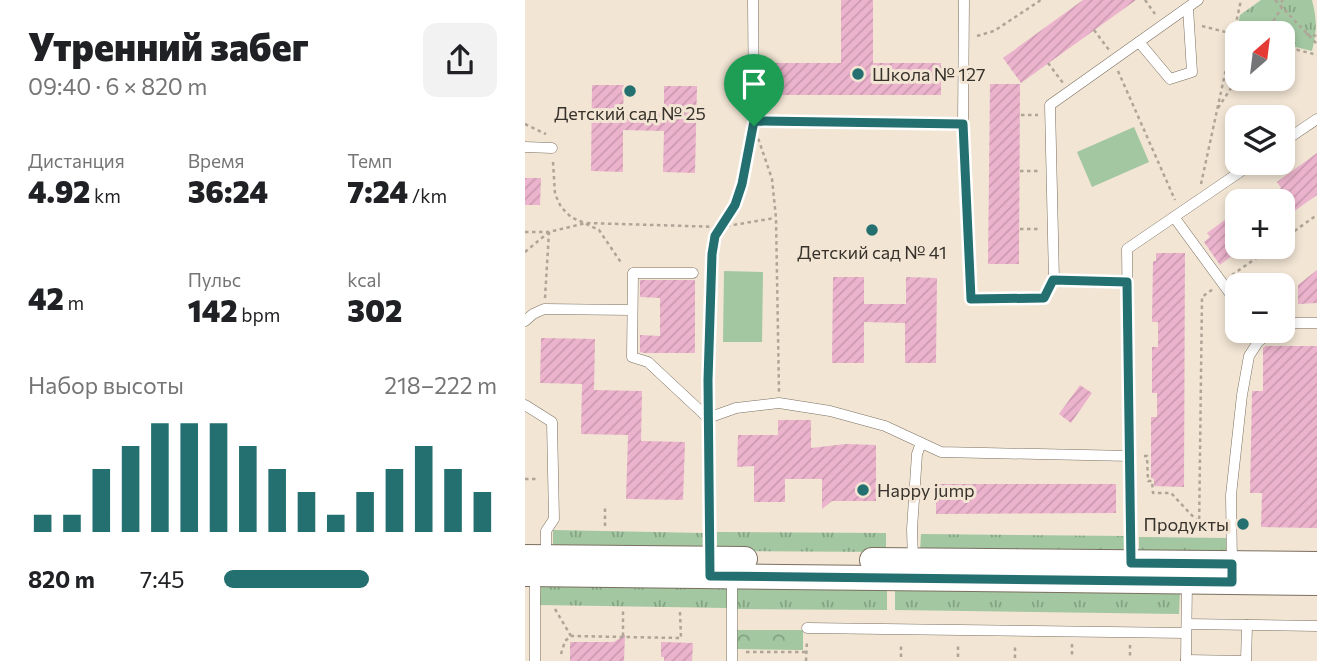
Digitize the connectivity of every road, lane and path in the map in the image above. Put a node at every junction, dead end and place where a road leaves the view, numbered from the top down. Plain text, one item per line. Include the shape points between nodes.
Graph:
1 (753, 0) edge
2 (964, 0) edge
3 (1041, 0) edge
4 (1145, 0) edge
5 (1198, 0) edge
6 (1241, 0) edge
7 (1275, 0) edge
8 (1282, 0) edge
9 (1282, 7) junction
10 (1188, 8) junction
11 (1237, 21) edge
12 (1273, 21) edge
13 (1189, 23) junction
14 (1163, 25) junction
15 (1094, 30) dead end
16 (1225, 32) edge
17 (1306, 34) junction
18 (964, 36) junction
19 (1317, 36) edge
20 (1139, 42) junction
21 (1317, 44) edge
22 (1295, 49) edge
23 (1317, 55) edge
24 (1115, 59) junction
25 (1048, 63) dead end
26 (1225, 77) edge
27 (1230, 91) edge
28 (1069, 92) junction
29 (1217, 111) junction
30 (1021, 115) dead end
31 (1050, 115) junction
32 (1317, 119) edge
33 (525, 124) edge
34 (963, 124) junction
35 (1295, 134) edge
36 (525, 147) edge
37 (552, 148) junction
38 (1020, 171) dead end
39 (1051, 171) junction
40 (1235, 175) edge
41 (1197, 201) junction
42 (1177, 215) junction
43 (1317, 215) edge
44 (776, 218) junction
45 (586, 223) junction
46 (721, 227) junction
47 (1020, 229) dead end
48 (1052, 229) junction
49 (1295, 231) edge
50 (525, 232) edge
51 (549, 232) junction
52 (525, 252) edge
53 (1255, 259) edge
54 (633, 273) junction
55 (692, 273) dead end
56 (1053, 280) junction
57 (1127, 282) junction
58 (1222, 283) junction
59 (1225, 287) edge
60 (544, 309) junction
61 (632, 310) junction
62 (525, 321) edge
63 (1295, 323) edge
64 (1317, 323) edge
65 (1257, 343) edge
66 (708, 380) joint
67 (779, 402) junction
68 (525, 405) edge
69 (708, 418) junction
70 (921, 443) junction
71 (1130, 456) junction
72 (1147, 456) dead end
73 (605, 505) dead end
74 (1199, 523) junction
75 (605, 526) dead end
76 (1199, 533) dead end
77 (1317, 564) edge
78 (535, 566) edge
79 (721, 568) junction
80 (913, 569) junction
81 (1132, 572) junction
82 (1187, 572) junction
83 (1232, 573) junction
84 (1317, 583) edge
85 (555, 609) dead end
86 (623, 611) dead end
87 (680, 612) dead end
88 (1247, 625) junction
89 (1317, 626) edge
90 (807, 628) dead end
91 (1187, 628) junction
92 (571, 636) junction
93 (623, 637) junction
94 (806, 652) dead end
95 (561, 654) dead end
96 (732, 657) edge
97 (1186, 660) edge
98 (535, 661) edge

1 - 34 lane via 754,121
2 - 18 lane
3 - 18 path via 994,31
4 - 14 path
5 - 10 lane
6 - 11 path
7 - 9 path
8 - 9 path
9 - 12 path
9 - 17 path
10 - 13 lane
10 - 14 lane
13 - 16 path
13 - 20 lane via 1192,72 1170,79
14 - 20 lane
15 - 24 path
17 - 19 path
17 - 21 path
18 - 34 lane
20 - 24 lane
22 - 23 path
24 - 28 lane
24 - 42 path
25 - 28 path
26 - 29 path
27 - 29 path
28 - 31 lane via 1050,105
29 - 41 path
30 - 31 path
31 - 39 lane
32 - 35 lane
33 - 37 path via 552,137
34 - 56 lane via 971,299 1044,298
36 - 37 lane
37 - 45 path via 555,194 571,217
38 - 39 path
39 - 48 lane
40 - 41 lane
41 - 42 lane
42 - 57 lane via 1127,249
42 - 58 lane
43 - 49 path
44 - 46 path
44 - 46 path via 772,179 754,126 742,184
44 - 67 path
45 - 46 path
45 - 51 path
45 - 54 path via 599,230
46 - 66 path via 712,254
47 - 48 path
48 - 56 lane
50 - 51 path
51 - 52 path
51 - 60 path
53 - 58 path
54 - 55 lane
54 - 61 lane
56 - 57 lane
57 - 71 lane
58 - 59 lane
58 - 74 path via 1202,297
60 - 61 lane
60 - 62 lane
61 - 69 lane via 632,357 649,362
63 - 64 lane
65 - 83 lane via 1249,356 1230,495
66 - 69 lane
67 - 69 lane via 736,408
67 - 70 lane via 885,426
68 - 78 lane via 552,422 554,519
69 - 79 lane
70 - 71 lane via 941,452
70 - 80 lane via 912,529
71 - 81 lane
72 - 74 path via 1147,481 1152,481 1153,493 1171,493
73 - 75 path
74 - 76 path
77 - 83 street
78 - 79 street
78 - 98 lane
79 - 80 street
79 - 96 lane
80 - 81 street
81 - 82 street
82 - 83 street
82 - 91 lane
83 - 84 street
85 - 92 path
86 - 93 path
87 - 93 path via 681,638
88 - 89 lane
88 - 91 lane
88 - 97 lane via 1246,660
90 - 91 lane
91 - 97 lane
92 - 93 path
92 - 95 path
94 - 96 path

